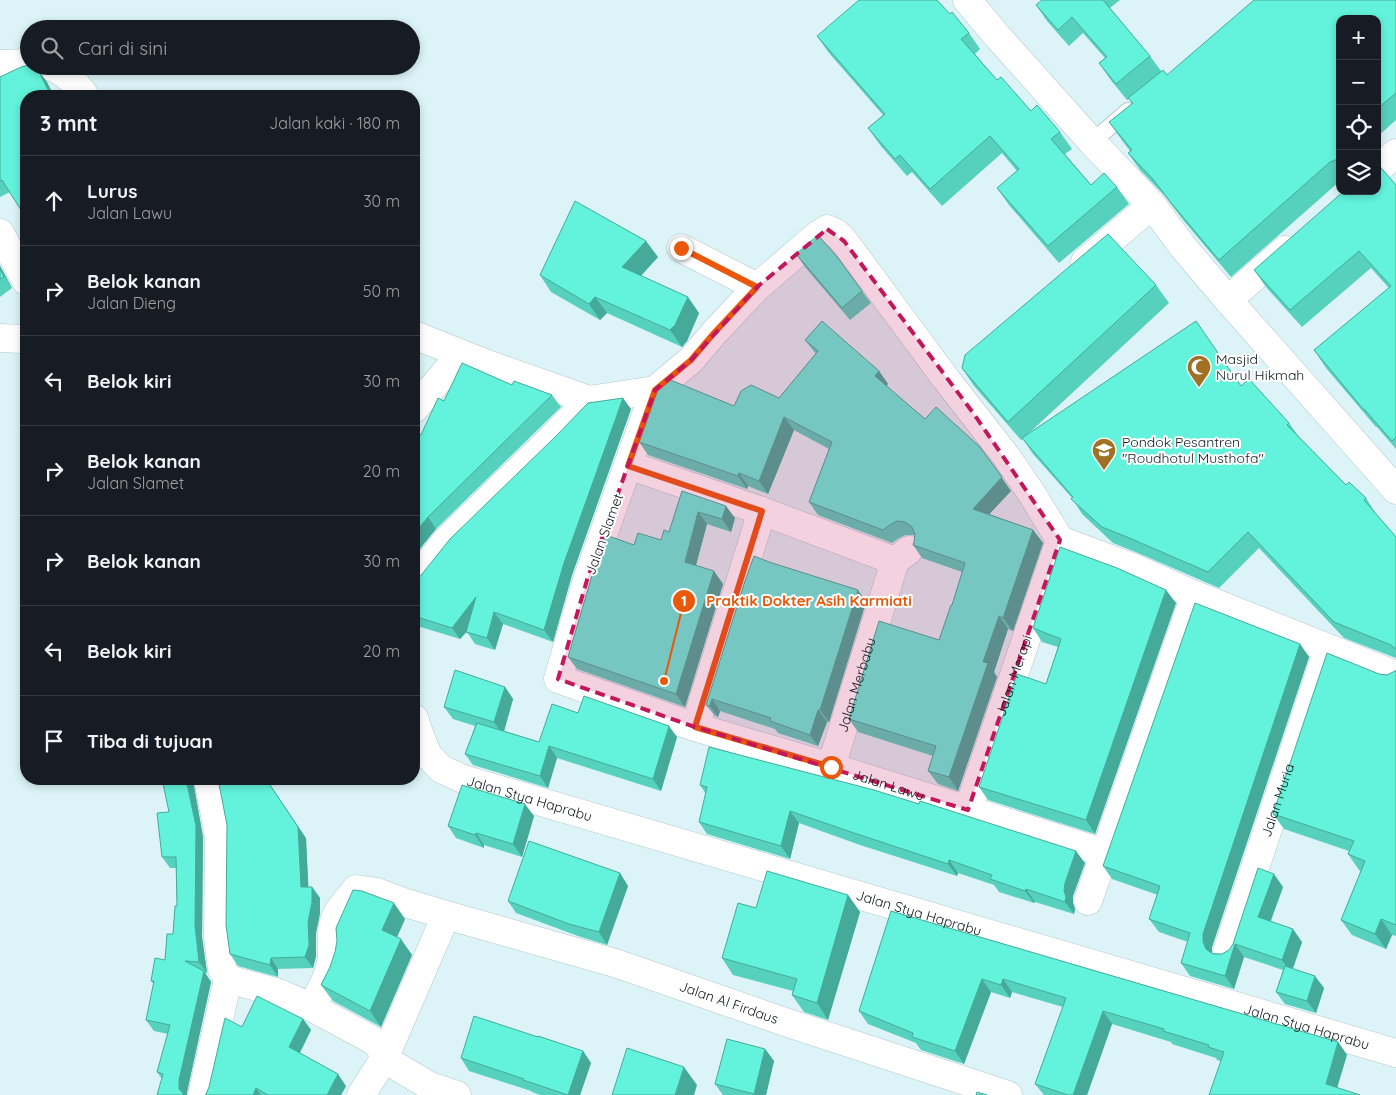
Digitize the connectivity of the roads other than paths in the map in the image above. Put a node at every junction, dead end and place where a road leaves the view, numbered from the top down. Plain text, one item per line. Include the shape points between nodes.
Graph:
1 (967, 0) edge
2 (20, 63) edge
3 (0, 64) edge
4 (67, 75) edge
5 (81, 90) edge
6 (1143, 99) edge
7 (1092, 142) junction
8 (1152, 205) junction
9 (0, 233) edge
10 (1301, 236) edge
11 (681, 248) dead end
12 (20, 270) edge
13 (1068, 276) edge
14 (757, 287) junction
15 (1228, 300) junction
16 (0, 338) edge
17 (420, 338) edge
18 (20, 339) edge
19 (461, 354) junction
20 (655, 390) junction
21 (589, 400) junction
22 (420, 402) edge
23 (628, 466) junction
24 (1396, 490) edge
25 (762, 511) junction
26 (1060, 540) junction
27 (420, 574) edge
28 (1195, 595) junction
29 (1328, 649) junction
30 (1396, 675) edge
31 (558, 679) joint
32 (695, 727) junction
33 (420, 735) edge
34 (428, 761) edge
35 (831, 767) junction
36 (209, 785) edge
37 (968, 810) junction
38 (1105, 853) junction
39 (1088, 901) dead end
40 (446, 916) junction
41 (1227, 952) edge
42 (228, 979) junction
43 (311, 1007) junction
44 (1396, 1053) edge
45 (384, 1059) junction
46 (202, 1095) edge
47 (361, 1095) edge
48 (457, 1095) edge
49 (1008, 1095) edge

1 - 7 street
2 - 3 street
4 - 5 street
6 - 7 lane
7 - 8 street
8 - 13 street
8 - 15 street
9 - 12 street
10 - 15 street
11 - 14 street
14 - 20 street via 691,360
14 - 26 street via 819,234 827,229 836,233 954,372
15 - 24 street
16 - 18 street
17 - 19 street
19 - 21 street
19 - 22 street
20 - 21 street
20 - 23 street, Jalan Slamet
21 - 27 street via 447,540
23 - 25 street
23 - 31 street, Jalan Slamet via 587,580
25 - 32 street
25 - 35 street, Jalan Merbabu via 902,555
26 - 28 street
26 - 37 street, Jalan Merapi
28 - 29 street
28 - 38 street
29 - 30 street
29 - 41 street, Jalan Muria
31 - 32 street, Jalan Lawu
32 - 35 street, Jalan Lawu
33 - 34 street
34 - 44 street, Jalan Stya Haprabu via 463,779
35 - 37 street, Jalan Lawu
36 - 42 street via 219,836 218,937 222,969
37 - 38 street, Jalan Lawu
38 - 39 street
40 - 43 street, Jalan Al Firdaus via 376,892 356,890 338,910 327,976
40 - 45 street
40 - 49 street, Jalan Al Firdaus via 615,963
42 - 43 street via 279,993
42 - 46 street
43 - 45 street via 376,1042
45 - 47 street
45 - 48 street via 430,1086

